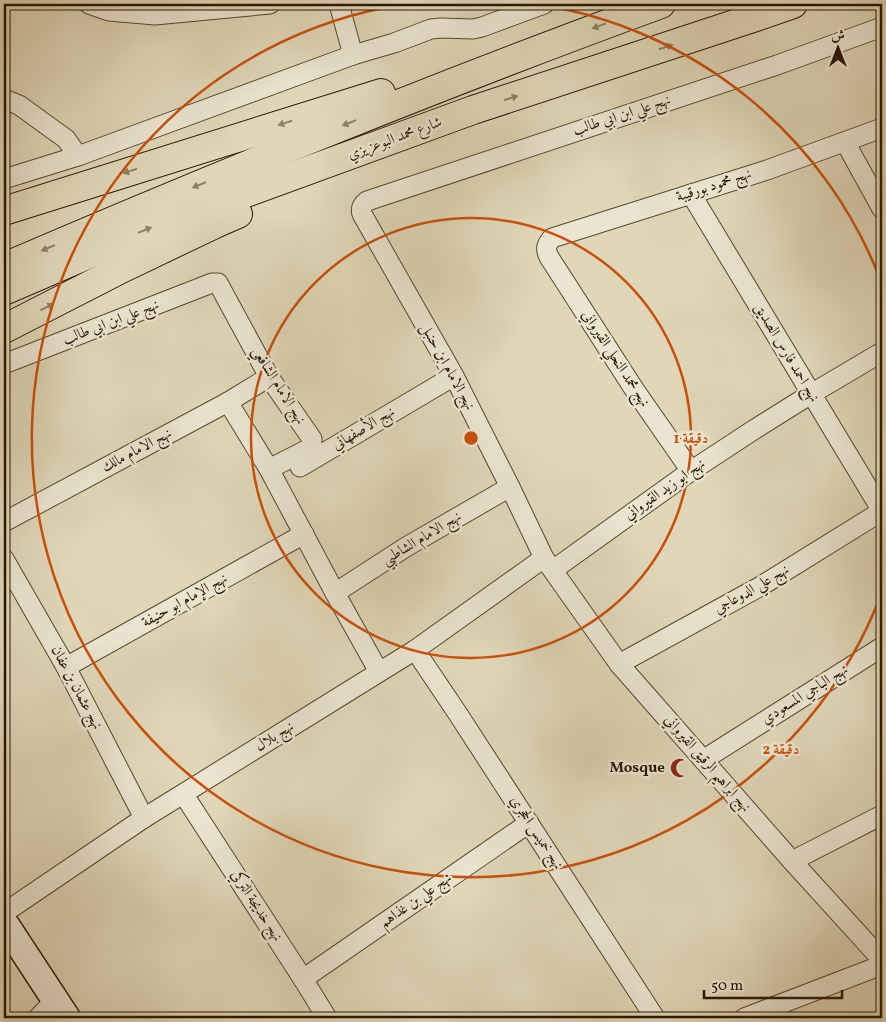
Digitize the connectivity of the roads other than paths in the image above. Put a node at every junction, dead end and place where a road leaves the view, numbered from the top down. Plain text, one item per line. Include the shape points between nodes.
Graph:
1 (89, 4) edge
2 (270, 4) edge
3 (339, 4) edge
4 (544, 4) edge
5 (661, 4) edge
6 (793, 4) edge
7 (882, 27) edge
8 (550, 44) junction
9 (353, 55) junction
10 (4, 99) edge
11 (473, 110) junction
12 (882, 128) edge
13 (845, 142) junction
14 (78, 156) junction
15 (4, 179) edge
16 (690, 194) junction
17 (362, 206) joint
18 (882, 209) edge
19 (4, 211) edge
20 (96, 239) junction
21 (546, 244) joint
22 (4, 267) edge
23 (218, 283) joint
24 (4, 291) edge
25 (4, 329) edge
26 (881, 355) edge
27 (4, 364) edge
28 (454, 376) junction
29 (269, 377) junction
30 (811, 394) junction
31 (228, 402) junction
32 (691, 471) junction
33 (272, 475) junction
34 (510, 487) junction
35 (882, 511) edge
36 (4, 522) edge
37 (304, 534) junction
38 (4, 559) edge
39 (549, 564) junction
40 (334, 593) junction
41 (882, 646) edge
42 (415, 650) junction
43 (619, 664) junction
44 (66, 667) junction
45 (379, 672) junction
46 (702, 760) junction
47 (184, 795) junction
48 (882, 815) edge
49 (144, 818) junction
50 (529, 823) junction
51 (792, 861) junction
52 (4, 913) edge
53 (4, 922) edge
54 (882, 960) edge
55 (882, 965) edge
56 (303, 979) junction
57 (53, 1012) edge
58 (326, 1018) edge
59 (655, 1018) edge
60 (744, 1018) edge

1 - 2 street via 109,11 155,15
3 - 9 street
4 - 9 street via 482,27 431,29
5 -> 8 highway, شارع محمد البوعزيزي
11 -> 6 highway, شارع محمد البوعزيزي
7 - 17 street, نهج علي ابن ابي طالب via 367,201
8 -> 19 highway via 374,95
8 -> 20 highway, شارع محمد البوعزيزي via 388,108
9 - 14 street
10 - 14 street via 19,105 66,139
20 -> 11 highway, شارع محمد البوعزيزي via 154,226
25 -> 11 highway via 214,224 372,158
12 - 13 street, نهج محمود بورقيبة
13 - 16 street, نهج محمود بورقيبة
13 - 18 street
14 - 15 street
16 - 21 street, نهج محمود بورقيبة via 552,238
16 - 30 street, نهج احمد فارس الصديق
17 - 28 street, نهج الامام ابن حنبل via 362,214
20 -> 22 highway, شارع محمد البوعزيزي
20 - 24 highway, شارع محمد البوعزيزي
21 - 32 street, نهج محمد النحلي القيرواني via 548,257
23 - 27 street, نهج علي ابن ابي طالب
23 - 29 street, نهج الامام الشافعي
26 - 30 street, نهج ابو زيد القيرواني
28 - 33 street, نهج الأصفهاني
28 - 34 street, نهج الامام ابن حنبل
29 - 31 street, نهج الامام مالك
29 - 33 street, نهج الامام الشافعي via 312,439 310,448
30 - 32 street, نهج ابو زيد القيرواني
30 - 35 street, نهج احمد فارس الصديق
31 - 33 street
31 - 36 street, نهج الامام مالك
32 - 39 street, نهج ابو زيد القيرواني
33 - 37 street
34 - 39 street, نهج الامام ابن حنبل
34 - 40 street, نهج الامام الشاطبي
35 - 43 street, نهج علي الدوعاجي via 761,586
37 - 40 street
37 - 44 street, نهج الإمام ابو حنيفة
38 - 44 street, نهج عثمان بن عفان
39 - 42 street, نهج بلال
39 - 43 street, نهج ابراهيم الرقيق القيرواني
40 - 45 street
41 - 46 street, نهج الباجي المسعودي
42 - 45 street, نهج بلال
42 - 50 street, نهج خميس الحجري
43 - 46 street, نهج ابراهيم الرقيق القيرواني
44 - 49 street, نهج عثمان بن عفان
45 - 47 street, نهج بلال
46 - 51 street, نهج ابراهيم الرقيق القيرواني
47 - 49 street, نهج بلال
47 - 56 street, نهج خديجة التركي
48 - 51 street
49 - 52 street, نهج بلال
50 - 56 street, نهج علي بن غذاهم
50 - 59 street, نهج خميس الحجري
51 - 54 street, نهج ابراهيم الرقيق القيرواني
53 - 57 main road
55 - 60 street
56 - 58 street, نهج خديجة التركي

